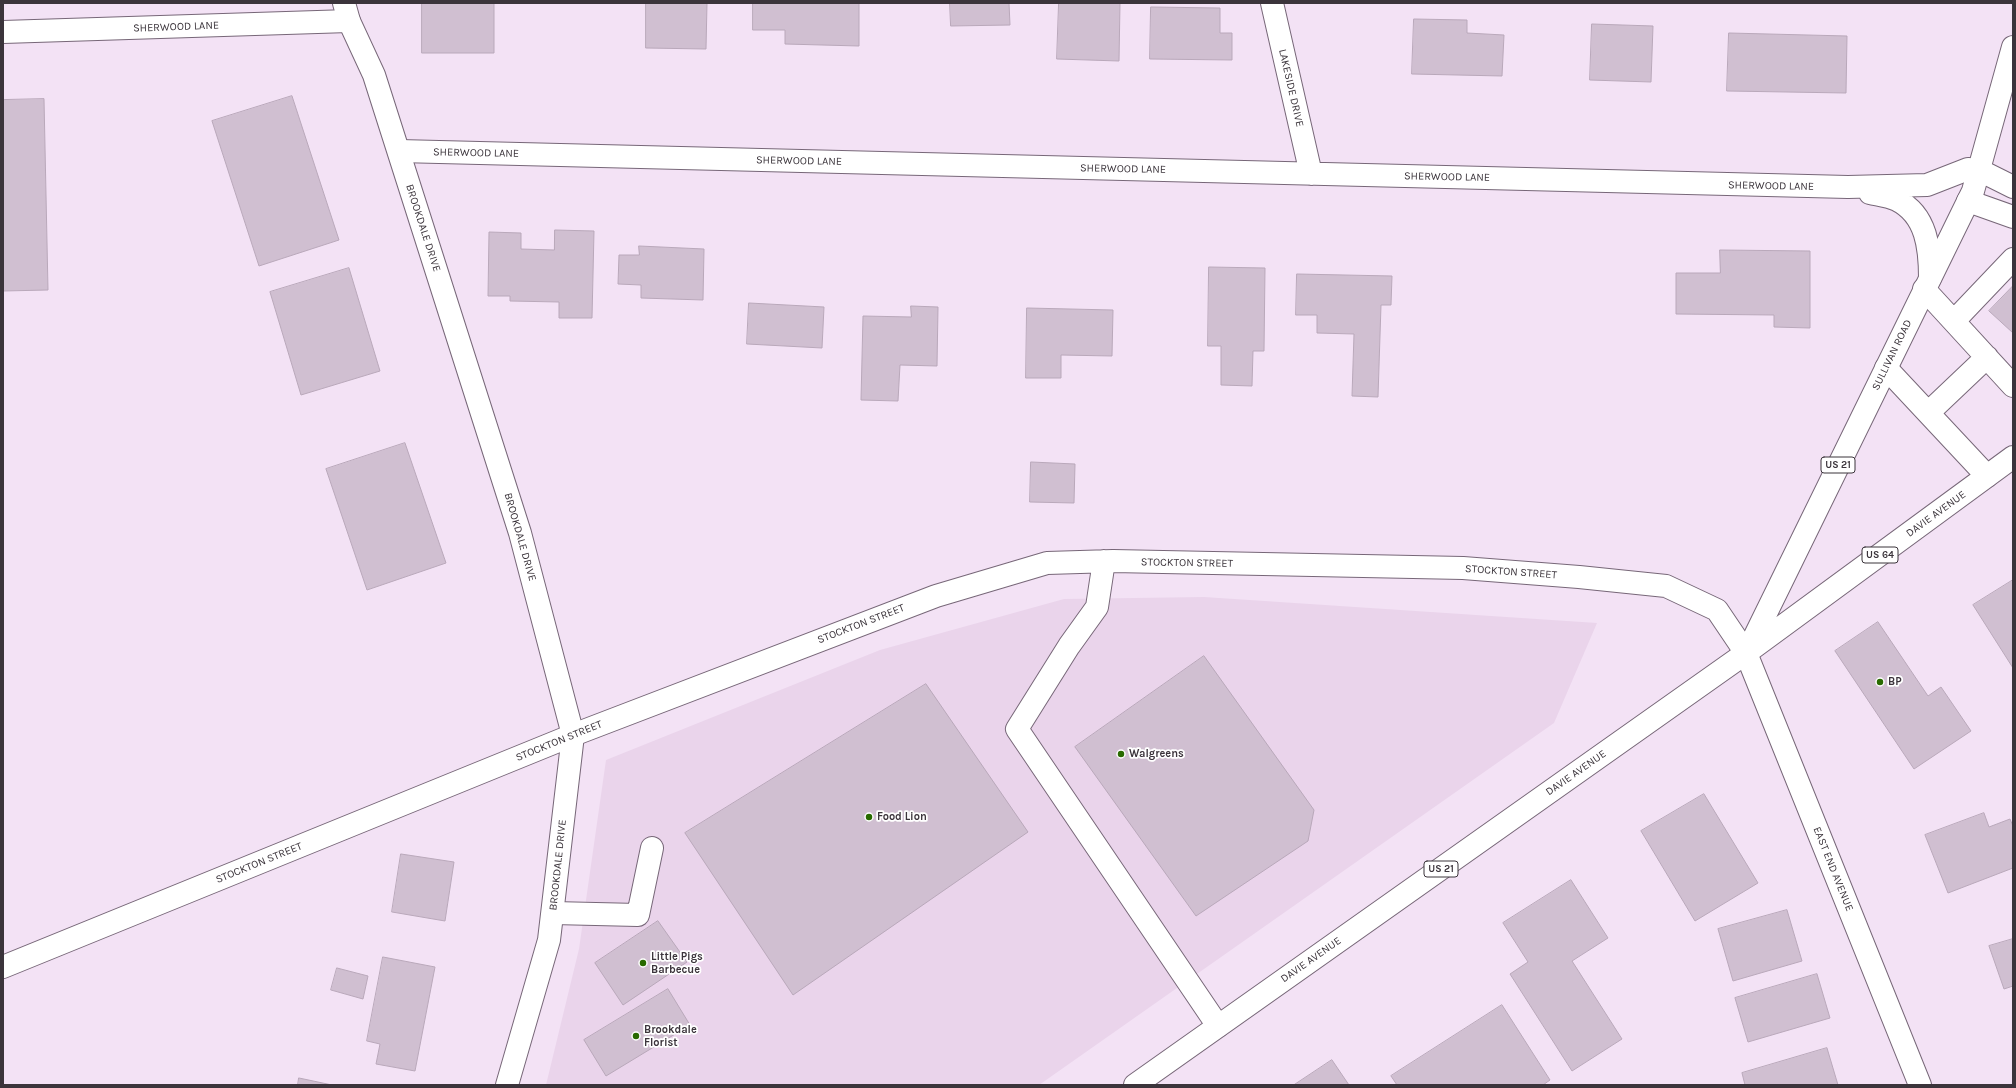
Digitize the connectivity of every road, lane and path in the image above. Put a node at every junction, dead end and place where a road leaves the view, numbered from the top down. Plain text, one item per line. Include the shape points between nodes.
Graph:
1 (1272, 3) edge
2 (346, 12) edge
3 (3, 32) edge
4 (2013, 47) edge
5 (399, 151) junction
6 (1979, 170) junction
7 (1311, 174) junction
8 (2013, 187) edge
9 (1848, 188) junction
10 (1968, 201) junction
11 (2013, 217) edge
12 (2013, 259) edge
13 (1927, 283) junction
14 (1954, 321) junction
15 (1987, 357) junction
16 (1886, 368) junction
17 (2013, 386) edge
18 (1928, 413) junction
19 (2013, 457) edge
20 (1987, 476) junction
21 (1104, 562) junction
22 (1746, 653) junction
23 (573, 735) junction
24 (652, 848) dead end
25 (552, 913) junction
26 (3, 967) edge
27 (1218, 1026) junction
28 (507, 1085) edge
29 (1135, 1085) edge
30 (1920, 1085) edge

1 - 7 street, LAKESIDE DRIVE
2 - 3 street, SHERWOOD LANE
2 - 5 street, BROOKDALE DRIVE via 374,75
4 - 6 street, SULLIVAN ROAD / US 21
5 - 7 street, SHERWOOD LANE
5 - 23 street, BROOKDALE DRIVE via 520,533
6 - 8 street
6 - 9 street, SHERWOOD LANE via 1968,169 1927,185
6 - 10 street, SULLIVAN ROAD / US 21
7 - 9 street, SHERWOOD LANE
9 - 13 street, SHERWOOD LANE via 1898,201 1914,214 1923,226 1930,252
10 - 11 street
10 - 13 street, SULLIVAN ROAD / US 21
12 - 14 street
13 - 14 street
13 - 16 street, SULLIVAN ROAD / US 21
14 - 15 street
15 - 17 street
15 - 18 street
16 - 18 street
16 - 22 street, SULLIVAN ROAD / US 21
18 - 20 street
19 - 20 street, DAVIE AVENUE / US 64
20 - 22 street, DAVIE AVENUE / US 64
21 - 22 street, STOCKTON STREET via 1463,568 1666,586 1717,610
21 - 23 street, STOCKTON STREET via 1047,563 936,596
21 - 27 street via 1097,607 1069,646 1017,729
22 - 27 street, DAVIE AVENUE / US 21
22 - 30 street, EAST END AVENUE
23 - 25 street, BROOKDALE DRIVE
23 - 26 street, STOCKTON STREET
24 - 25 street via 638,914
25 - 28 street, BROOKDALE DRIVE via 549,940
27 - 29 street, DAVIE AVENUE / US 21

